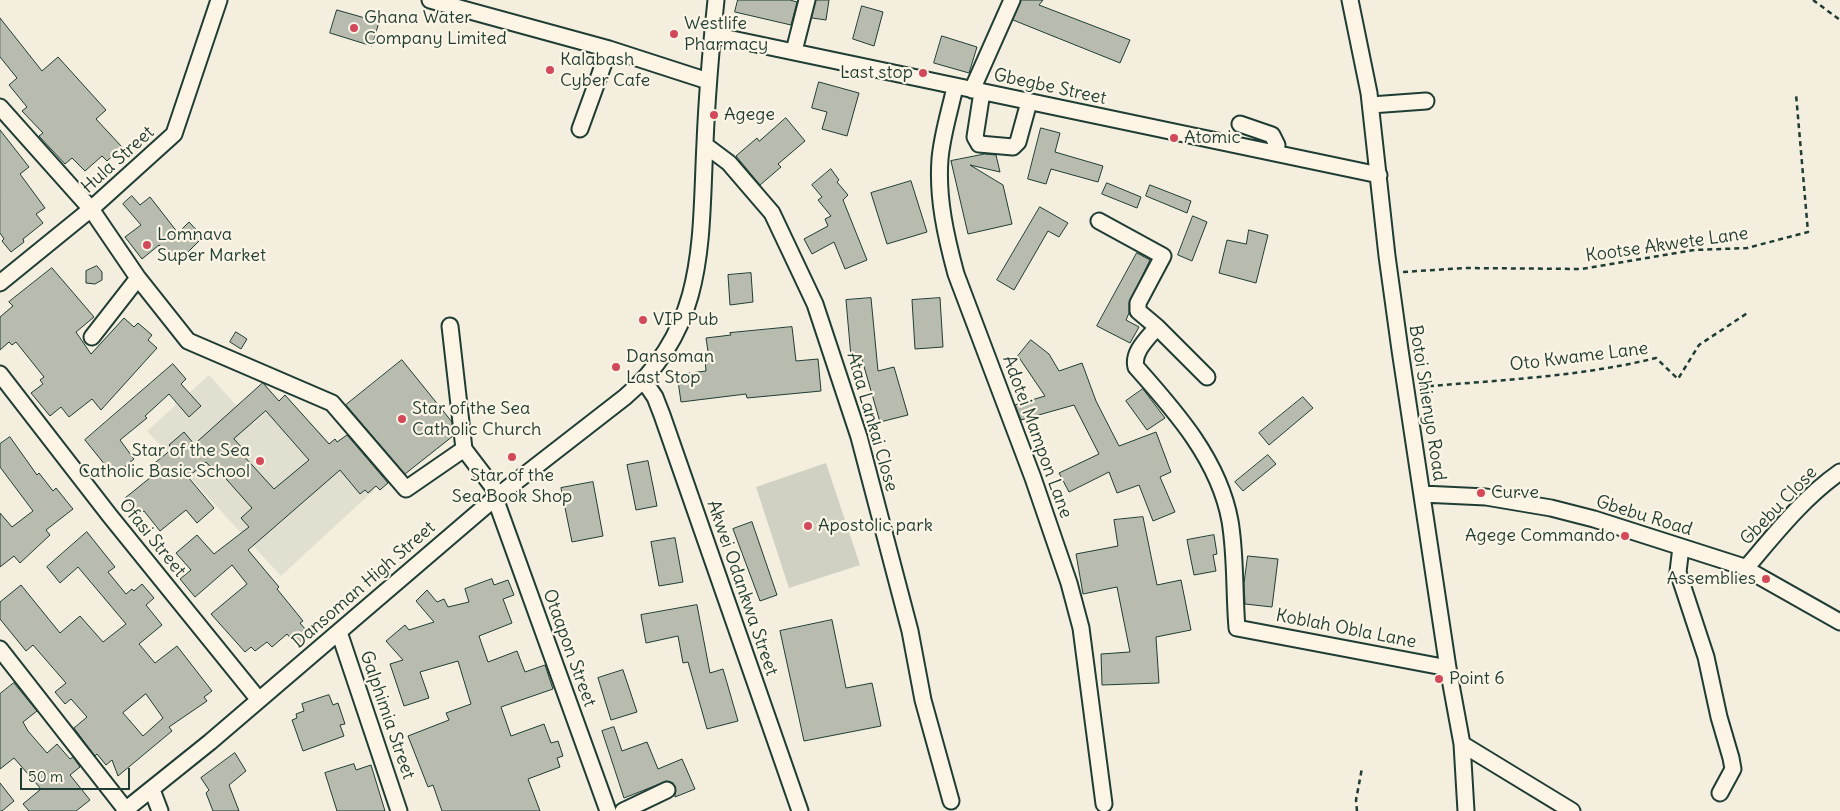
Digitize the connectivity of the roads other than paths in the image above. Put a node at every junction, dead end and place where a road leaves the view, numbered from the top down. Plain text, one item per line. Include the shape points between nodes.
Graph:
1 (219, 0) edge
2 (430, 0) edge
3 (716, 0) edge
4 (807, 0) edge
5 (1012, 0) edge
6 (1350, 0) edge
7 (713, 35) junction
8 (609, 50) junction
9 (794, 50) junction
10 (708, 81) junction
11 (955, 87) junction
12 (977, 91) junction
13 (1426, 101) dead end
14 (1029, 102) junction
15 (1370, 105) junction
16 (0, 107) edge
17 (1240, 124) dead end
18 (580, 129) dead end
19 (704, 145) junction
20 (1275, 153) junction
21 (1379, 174) junction
22 (92, 209) junction
23 (1099, 221) dead end
24 (138, 278) junction
25 (0, 283) edge
26 (450, 326) dead end
27 (1157, 327) junction
28 (92, 336) dead end
29 (0, 374) edge
30 (1207, 377) dead end
31 (644, 381) junction
32 (464, 449) junction
33 (1840, 472) edge
34 (1422, 494) junction
35 (497, 496) junction
36 (1680, 547) junction
37 (1746, 568) junction
38 (1840, 622) edge
39 (339, 632) junction
40 (0, 649) edge
41 (1448, 668) junction
42 (259, 700) junction
43 (1462, 744) junction
44 (152, 790) junction
45 (667, 790) dead end
46 (1720, 793) dead end
47 (950, 801) dead end
48 (1104, 804) dead end
49 (125, 810) edge
50 (160, 811) edge
51 (399, 811) edge
52 (608, 811) edge
53 (622, 811) edge
54 (800, 811) edge
55 (1466, 811) edge
56 (1572, 811) edge

1 - 22 street, Hula Street via 174,134
2 - 8 street
3 - 7 street, Dansoman High Street
4 - 9 street
5 - 12 street
6 - 15 street, Botoi Shienyo Road
7 - 9 street, Gbegbe Street
7 - 10 street, Dansoman High Street
8 - 10 street
8 - 18 street
9 - 11 street, Gbegbe Street
10 - 19 street, Dansoman High Street
11 - 12 street, Gbegbe Street
11 - 48 street, Adotei Mampon Lane via 940,157 939,188 947,240 956,274 1069,583 1081,628
12 - 14 street, Gbegbe Street
12 - 14 street via 975,137 979,144 1013,147 1018,142
13 - 15 street
14 - 20 street, Gbegbe Street
15 - 21 street, Botoi Shienyo Road
16 - 22 street
17 - 20 street via 1272,135 1277,145
19 - 31 street, Dansoman High Street via 703,215 690,298 664,357
19 - 47 street, Ataa Lankai Close via 729,163 772,213 815,304 859,437 910,630 923,700
20 - 21 street, Gbegbe Street
21 - 34 street, Botoi Shienyo Road via 1389,273
22 - 24 street
22 - 25 street, Hula Street
23 - 27 street via 1163,256 1137,308
24 - 28 street
24 - 32 street via 188,341 332,403 406,489
26 - 32 street
27 - 30 street
27 - 41 street, Koblah Obla Lane via 1135,355 1136,367 1184,424 1214,470 1224,495 1234,553 1237,628
29 - 42 street, Ofasi Street
31 - 35 street, Dansoman High Street
31 - 54 street, Akwei Odankwa Street via 662,415
32 - 35 street, Otaapon Street
33 - 37 street, Gbebu Close via 1786,520
34 - 36 street, Gbebu Road via 1486,497 1551,508
34 - 41 street, Botoi Shienyo Road
35 - 39 street, Dansoman High Street
35 - 52 street, Otaapon Street
36 - 37 street, Gbebu Road
36 - 46 street via 1678,572 1706,657 1718,717 1731,758 1732,769
37 - 38 street, Gbebu Road
39 - 42 street, Dansoman High Street
39 - 51 street, Galphimia Street
40 - 49 street
41 - 43 street, Botoi Shienyo Road
42 - 44 street, Dansoman High Street
43 - 55 street, Botoi Shienyo Road
43 - 56 street
44 - 49 street, Dansoman High Street
44 - 50 street
45 - 53 street

